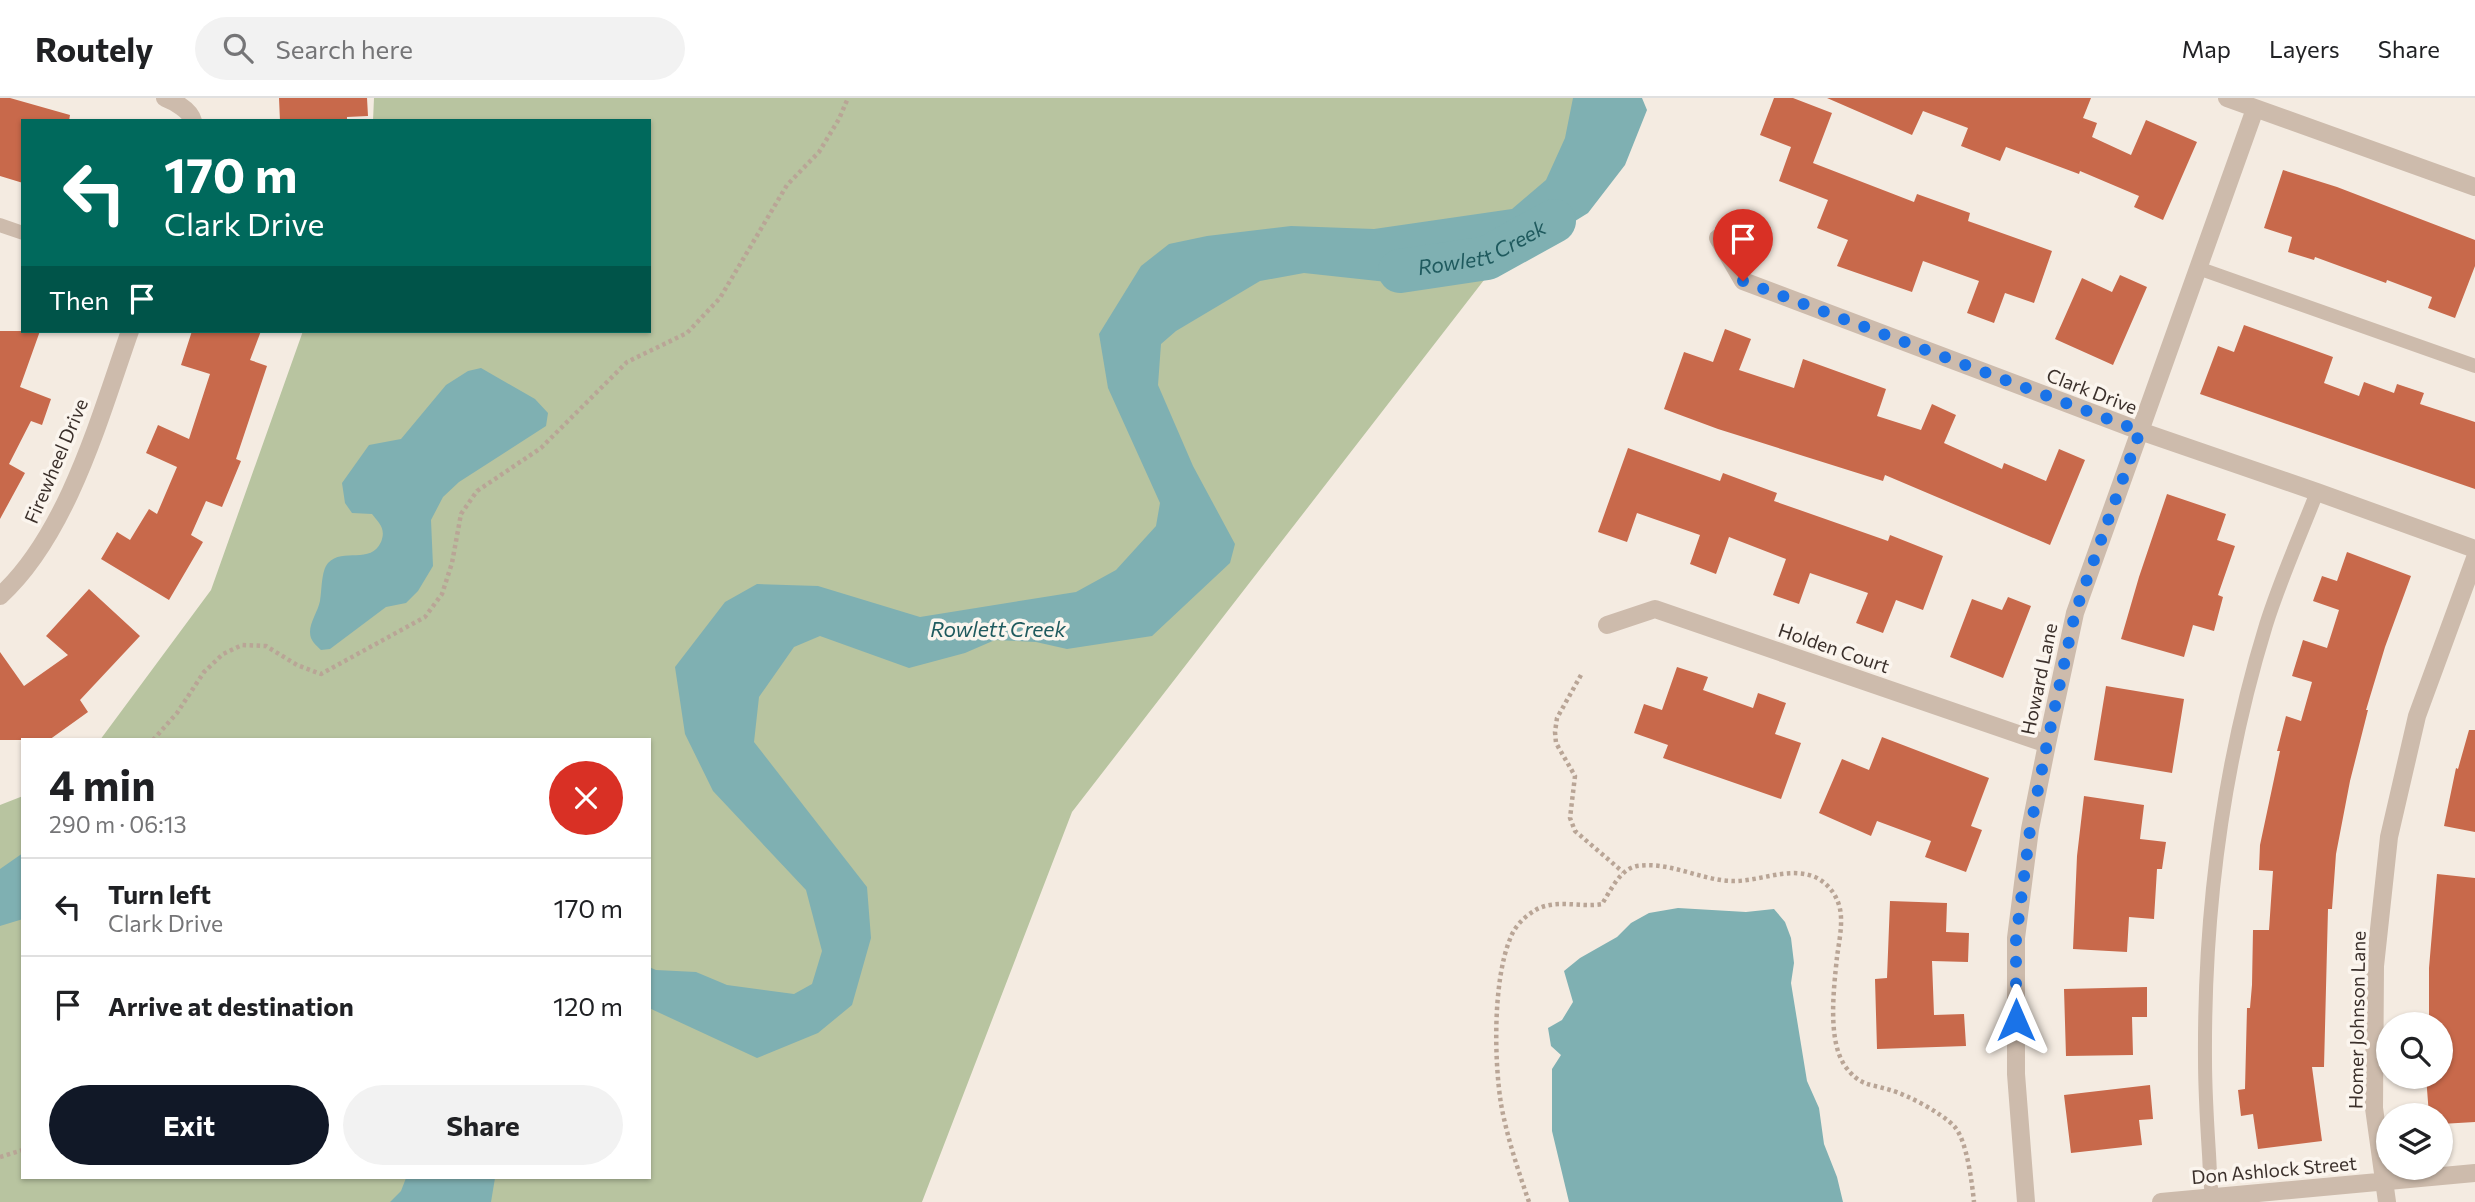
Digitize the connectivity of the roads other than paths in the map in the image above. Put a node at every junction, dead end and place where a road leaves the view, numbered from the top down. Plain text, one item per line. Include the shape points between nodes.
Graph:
1 (2227, 98) edge
2 (169, 99) edge
3 (2255, 109) junction
4 (193, 119) edge
5 (2475, 187) edge
6 (0, 225) edge
7 (21, 232) edge
8 (1718, 238) dead end
9 (2198, 268) junction
10 (129, 333) edge
11 (2475, 366) edge
12 (2140, 431) junction
13 (2317, 492) junction
14 (2475, 549) edge
15 (2475, 558) edge
16 (0, 596) edge
17 (1607, 625) dead end
18 (2047, 744) junction
19 (2475, 1173) edge
20 (2384, 1182) junction
21 (2212, 1199) edge
22 (2026, 1202) edge
23 (2161, 1202) edge
24 (2387, 1202) edge

1 - 3 street
2 - 4 street
3 - 5 street
3 - 9 street, Howard Lane
6 - 7 lane
8 - 12 street, Clark Drive via 1743,281
9 - 11 lane
9 - 12 street, Howard Lane
10 - 16 street, Firewheel Drive via 63,506 27,567
12 - 13 street, Clark Drive
12 - 18 street, Howard Lane via 2075,613
13 - 14 street, Clark Drive
13 - 21 lane via 2267,622 2248,689 2220,836 2205,1012
15 - 20 street, Homer Johnson Lane via 2417,716 2389,837 2375,966 2374,1108
17 - 18 street, Holden Court via 1655,609
18 - 22 street, Howard Lane via 2016,939 2016,1074
19 - 20 street, Don Ashlock Street
20 - 21 street, Don Ashlock Street
20 - 24 street, Homer Johnson Lane
21 - 23 street, Don Ashlock Street

